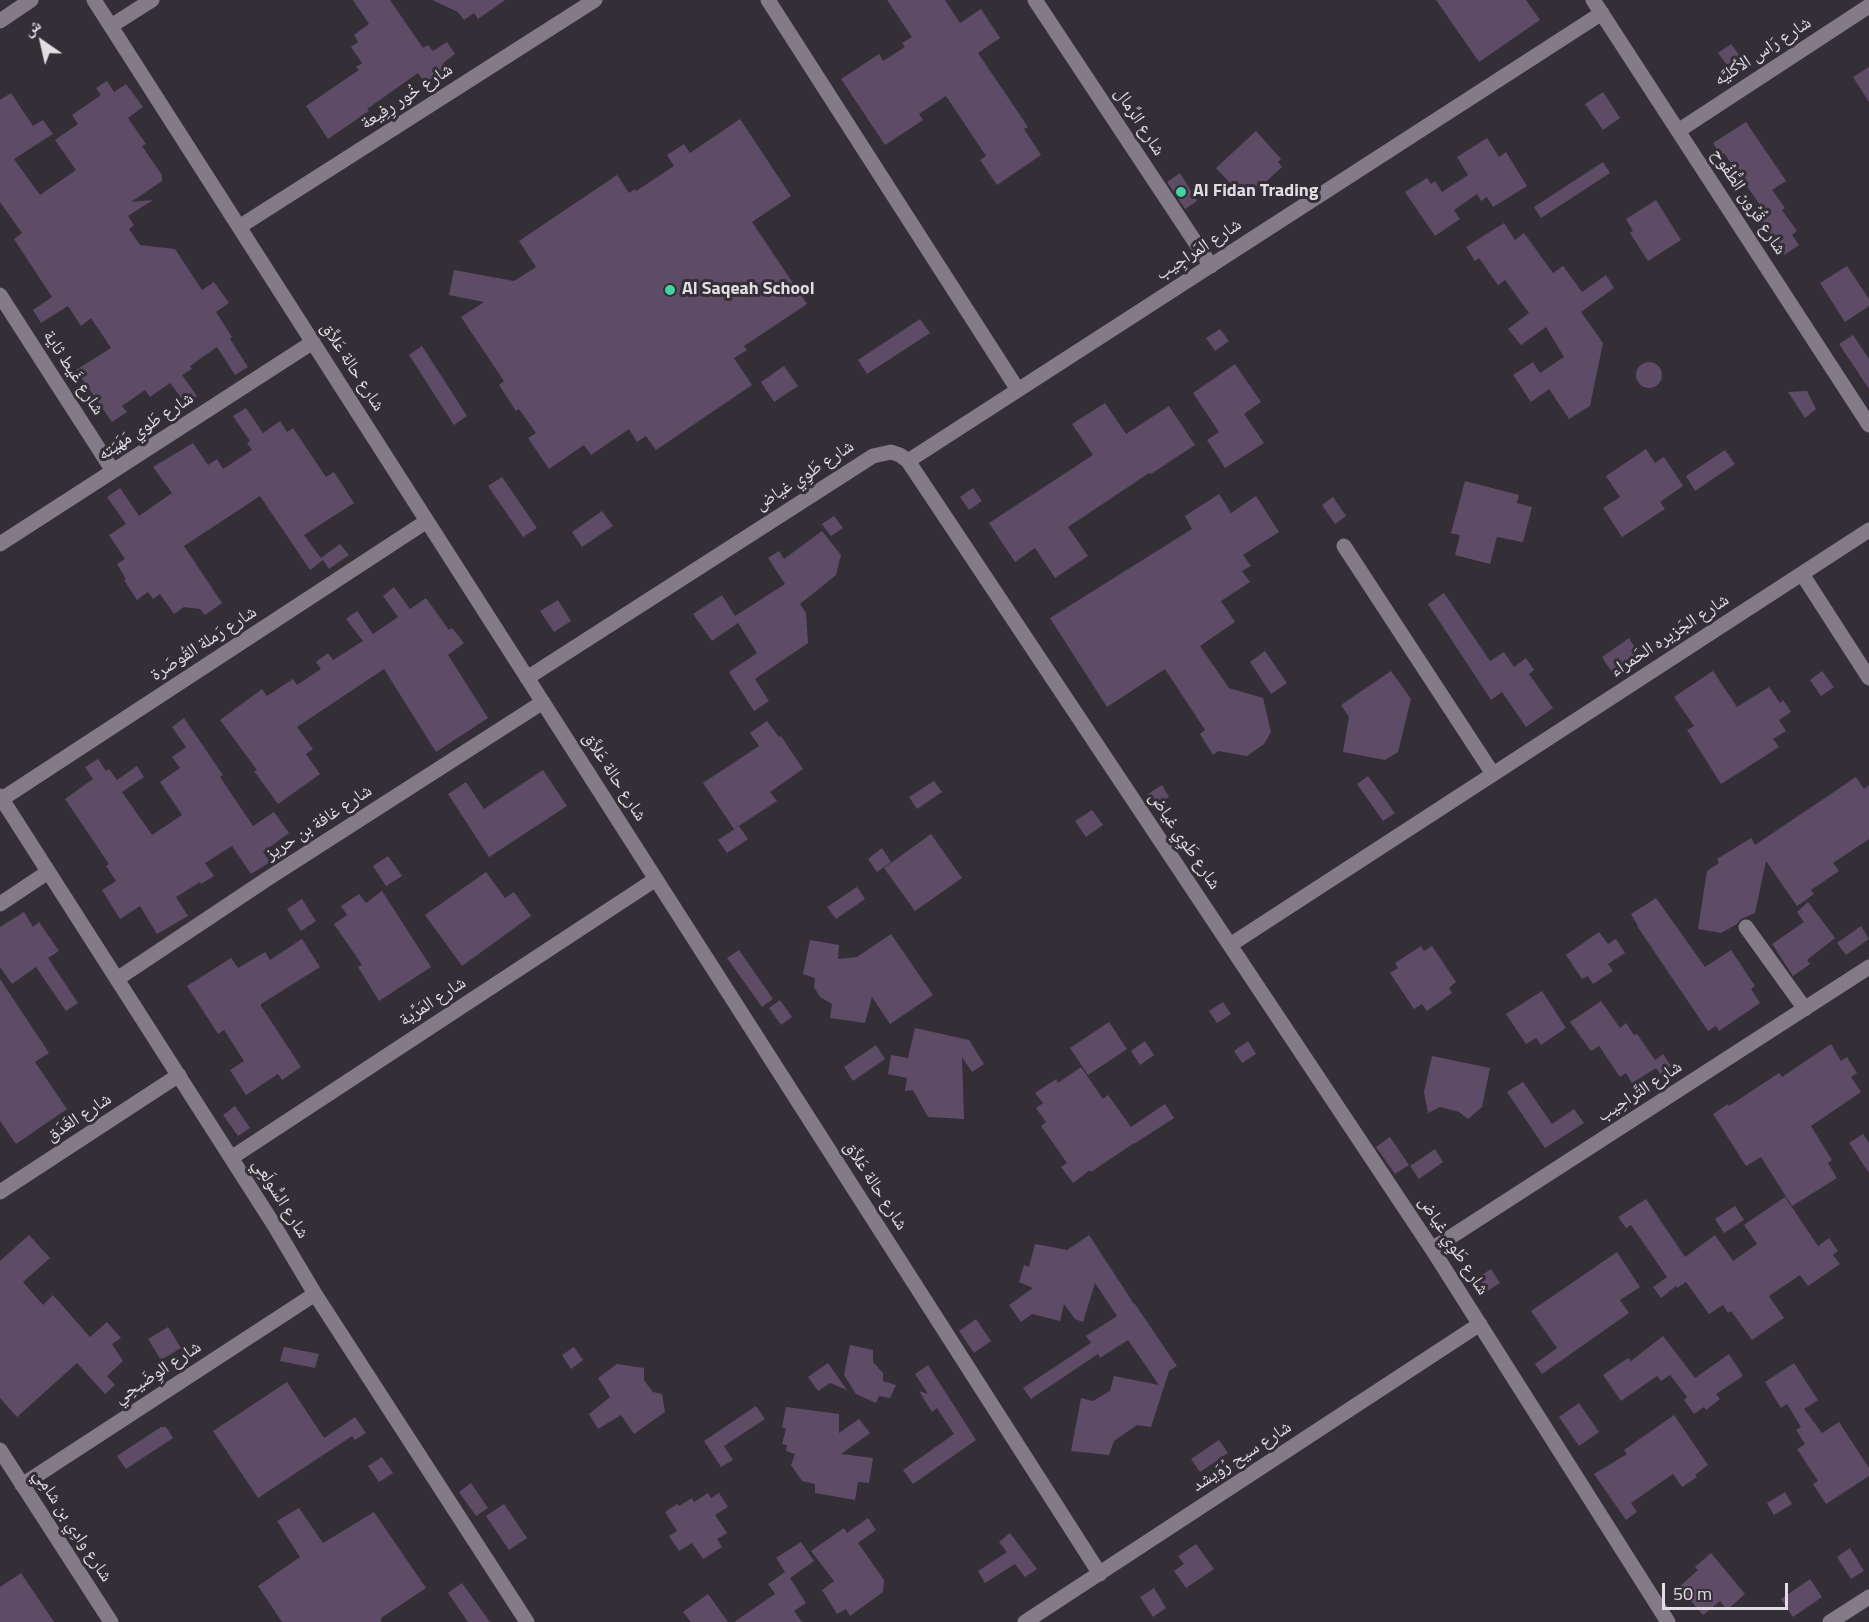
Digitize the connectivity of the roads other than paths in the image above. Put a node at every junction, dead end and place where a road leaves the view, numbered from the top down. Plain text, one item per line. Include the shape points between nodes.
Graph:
1 (30, 0) edge
2 (94, 0) edge
3 (152, 0) edge
4 (595, 0) edge
5 (768, 0) edge
6 (1035, 0) edge
7 (1869, 6) edge
8 (1597, 7) edge
9 (0, 21) edge
10 (111, 26) junction
11 (1678, 131) junction
12 (239, 227) junction
13 (1210, 266) junction
14 (0, 295) edge
15 (313, 342) junction
16 (1018, 390) junction
17 (1869, 425) edge
18 (908, 461) junction
19 (113, 471) junction
20 (427, 521) junction
21 (1869, 530) edge
22 (0, 544) edge
23 (1344, 546) dead end
24 (1802, 574) junction
25 (527, 678) junction
26 (1869, 678) edge
27 (543, 702) junction
28 (1493, 774) junction
29 (1, 798) edge
30 (48, 872) junction
31 (656, 879) junction
32 (0, 904) edge
33 (1746, 927) dead end
34 (1230, 945) junction
35 (1869, 967) edge
36 (117, 979) junction
37 (1805, 1009) junction
38 (178, 1076) junction
39 (231, 1158) junction
40 (0, 1192) edge
41 (1432, 1249) junction
42 (315, 1294) junction
43 (1480, 1324) junction
44 (0, 1450) edge
45 (22, 1485) junction
46 (1100, 1574) junction
47 (1869, 1597) edge
48 (111, 1622) edge
49 (527, 1622) edge
50 (1025, 1622) edge
51 (1668, 1622) edge
52 (1830, 1622) edge

1 - 9 street
2 - 10 street, شارع حالة عَلاَّق
3 - 10 street
4 - 12 street, شارع خُور رِفِيعة
5 - 16 street
6 - 13 street, شارع الرِّمال
7 - 11 street, شارع رَاس الأكليَّه
8 - 11 street, شارع قُرُون الطُّفُوح
8 - 13 street, شارع المَراجِيب
10 - 12 street, شارع حالة عَلاَّق
11 - 17 street, شارع قُرُون الطُّفُوح
12 - 15 street, شارع حالة عَلاَّق
13 - 16 street, شارع المَراجِيب
14 - 19 street, شارع غَيط ثاية
15 - 19 street, شارع طَوي مَهَيَته
15 - 20 street, شارع حالة عَلاَّق
16 - 18 street, شارع المَراجِيب
18 - 25 street, شارع طَوِي غياض via 891,452 873,456
18 - 34 street, شارع طَوِي غياض
19 - 22 street, شارع طَوي مَهَيَته
20 - 25 street, شارع حالة عَلاَّق
20 - 29 street, شارع رَملة القُوصَرة
21 - 24 street, شارع الجَزيره الحَمراء
23 - 28 street
24 - 26 street
24 - 28 street, شارع الجَزيره الحَمراء
25 - 27 street, شارع حالة عَلاَّق
27 - 31 street, شارع حالة عَلاَّق
27 - 36 street, شارع غافة بن حريز
28 - 34 street, شارع الجَزيره الحَمراء
29 - 30 street, شارع السُّولَعِي
30 - 32 street
30 - 36 street, شارع السُّولَعِي
31 - 39 street, شارع المَرِّية
31 - 46 street, شارع حالة عَلاَّق
33 - 37 street
34 - 41 street, شارع طَوِي غياض
35 - 37 street, شارع التَّراحِيب
36 - 38 street, شارع السُّولَعِي
37 - 41 street, شارع التَّراحِيب
38 - 39 street, شارع السُّولَعِي
38 - 40 street, شارع الغَدَق
39 - 42 street, شارع السُّولَعِي
41 - 43 street, شارع طَوِي غياض
42 - 45 street, شارع الوِضَيحِي
42 - 49 street, شارع السُّولَعِي
43 - 46 street, شارع سيح رُوَيشد
43 - 51 street, شارع طَوِي غياض
44 - 45 street, شارع وادِي بن شامِي
45 - 48 street, شارع وادِي بن شامِي
46 - 50 street, شارع سيح رُوَيشد
47 - 52 street

